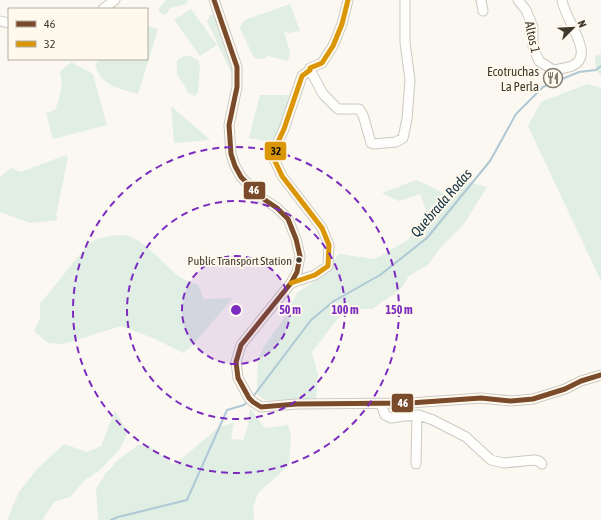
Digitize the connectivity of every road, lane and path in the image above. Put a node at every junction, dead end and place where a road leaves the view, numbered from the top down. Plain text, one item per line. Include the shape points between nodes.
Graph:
1 (115, 0) edge
2 (214, 0) edge
3 (348, 0) edge
4 (405, 0) edge
5 (481, 0) edge
6 (518, 0) edge
7 (562, 0) edge
8 (104, 8) edge
9 (483, 11) dead end
10 (310, 70) junction
11 (291, 283) junction
12 (601, 375) edge
13 (381, 404) junction
14 (417, 416) junction
15 (416, 464) dead end
16 (542, 464) dead end

1 - 8 street
2 - 11 street via 237,67 229,125 231,154 241,177 288,219 300,256 297,272
3 - 10 street via 333,46 322,63
4 - 10 street via 405,43 410,80 403,138 396,142 371,143 359,109 338,109 323,94
5 - 9 street
6 - 7 street, Altos 1 via 526,10 533,27 533,46 539,61 554,70 573,66 580,59 582,52 579,40 562,7
10 - 11 street via 302,76 274,159 282,176 322,228 329,245 328,266 315,275
11 - 13 street via 241,345 236,362 238,378 251,400 261,406
12 - 13 street via 533,399 511,401 481,398
13 - 14 street via 385,415 390,418
14 - 15 street
14 - 16 street via 433,420 466,436 492,460 504,463 534,460

